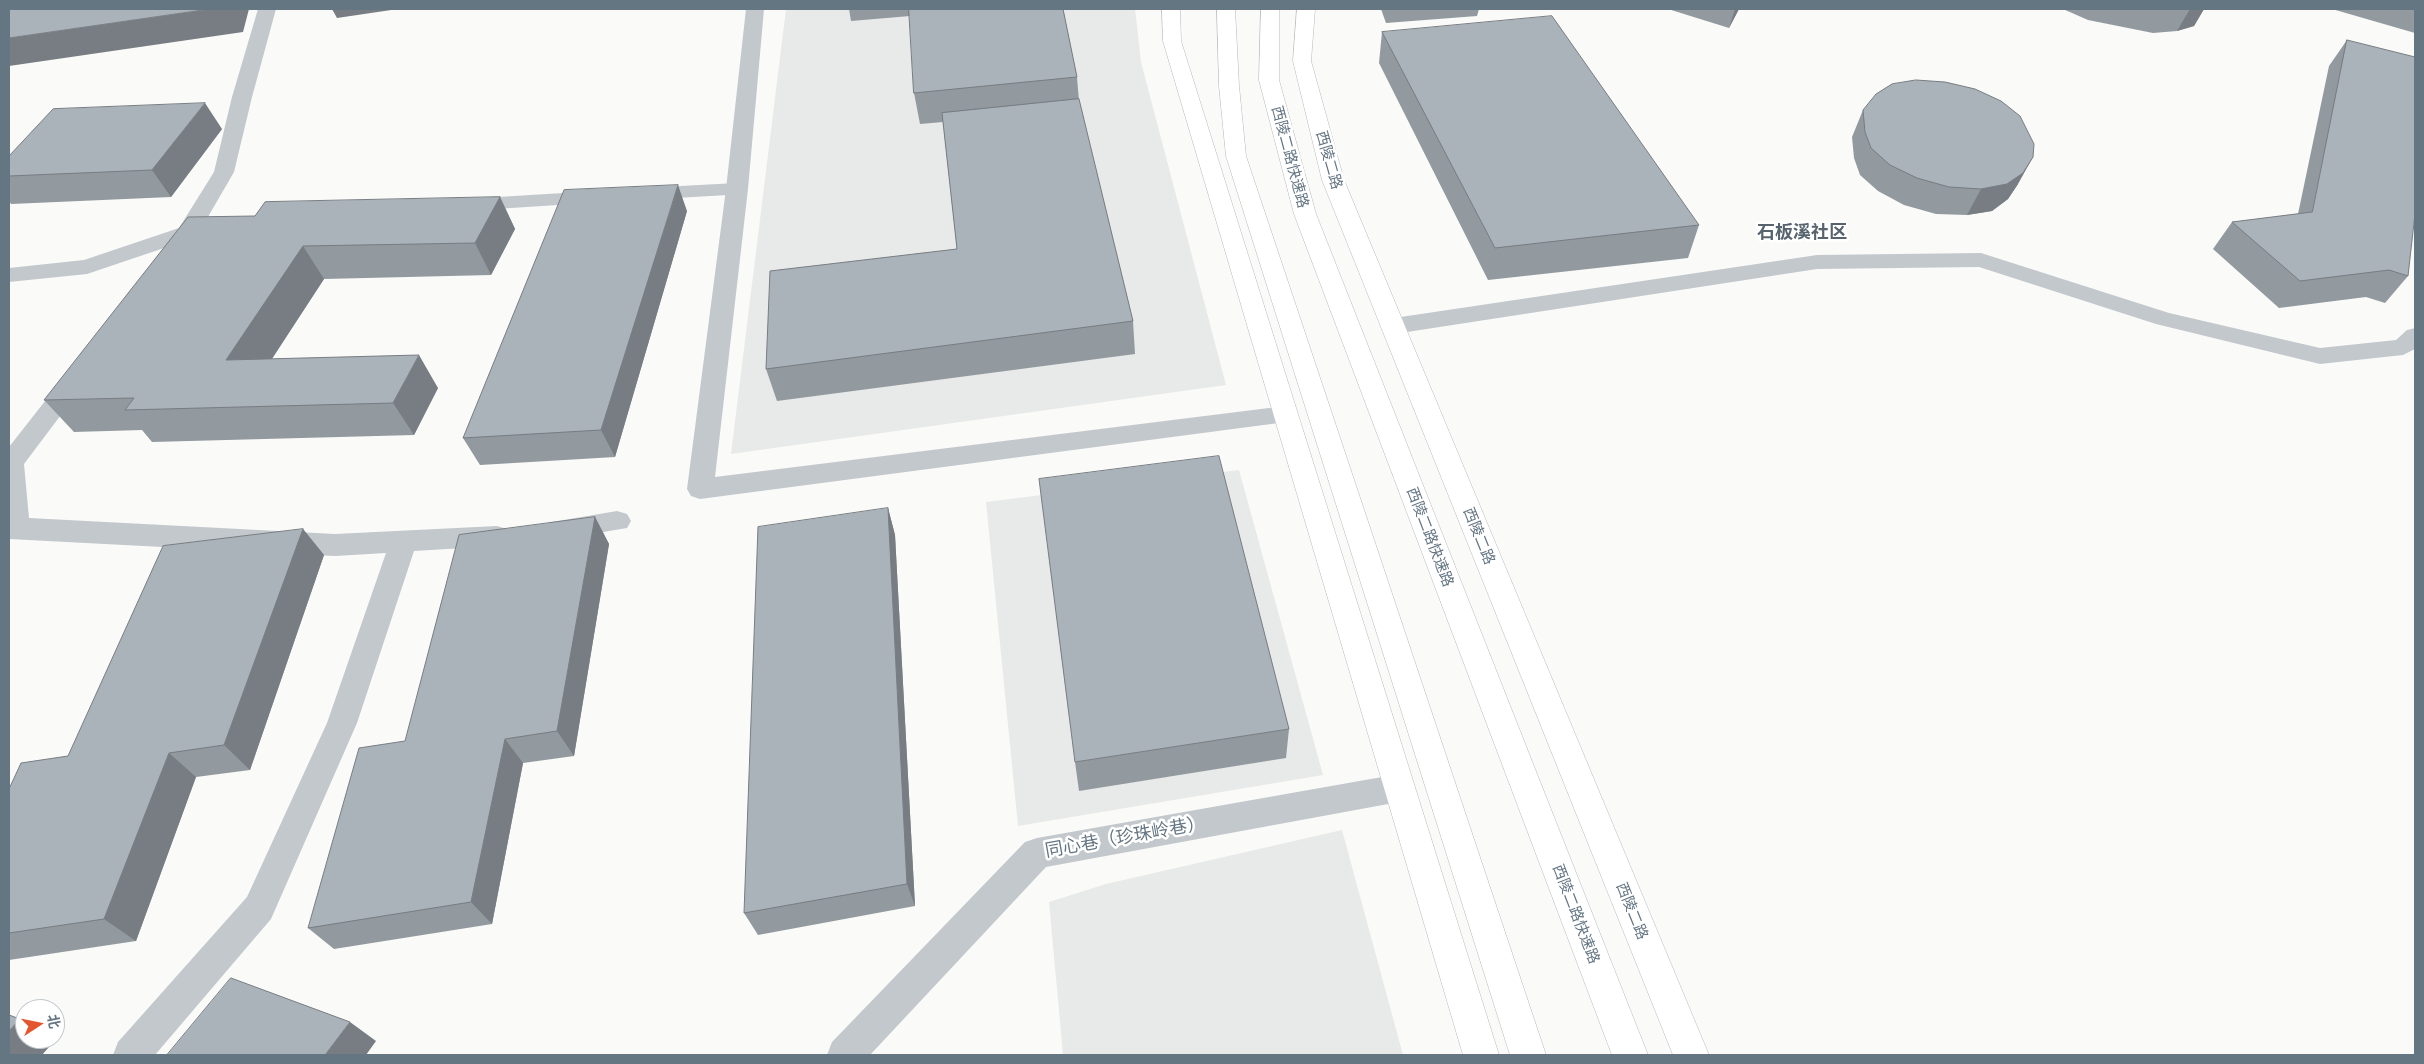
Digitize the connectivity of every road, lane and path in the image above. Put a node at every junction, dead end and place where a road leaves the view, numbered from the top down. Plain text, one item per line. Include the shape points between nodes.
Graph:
1 (268, 9) edge
2 (755, 9) edge
3 (1171, 9) edge
4 (1226, 9) edge
5 (1270, 9) edge
6 (1306, 9) edge
7 (737, 189) junction
8 (444, 206) edge
9 (228, 225) edge
10 (190, 232) junction
11 (166, 263) edge
12 (9, 274) edge
13 (1394, 326) junction
14 (2415, 336) edge
15 (89, 362) edge
16 (1285, 415) junction
17 (10, 461) edge
18 (617, 521) dead end
19 (12, 528) edge
20 (404, 541) junction
21 (1399, 788) junction
22 (131, 1055) edge
23 (845, 1055) edge
24 (1481, 1055) edge
25 (1528, 1055) edge
26 (1630, 1055) edge
27 (1691, 1055) edge

1 - 10 street via 224,172
2 - 7 street
3 - 16 main road via 1172,41
4 - 25 main road via 1236,156
5 - 26 main road, 西陵二路快速路 via 1269,80 1306,214
6 - 13 main road, 西陵二路 via 1302,61 1333,180
7 - 8 street
7 - 16 street via 700,488
9 - 10 street
10 - 11 street
10 - 12 street via 87,267
13 - 14 street via 1817,262 1981,260 2164,319 2320,356 2403,347
13 - 27 main road, 西陵二路
15 - 17 street
16 - 21 main road
17 - 19 street
18 - 20 street via 528,534
19 - 20 street via 335,545
20 - 22 street via 342,723 258,908
21 - 23 street, 同心巷（珍珠岭巷） via 1037,852
21 - 24 main road

